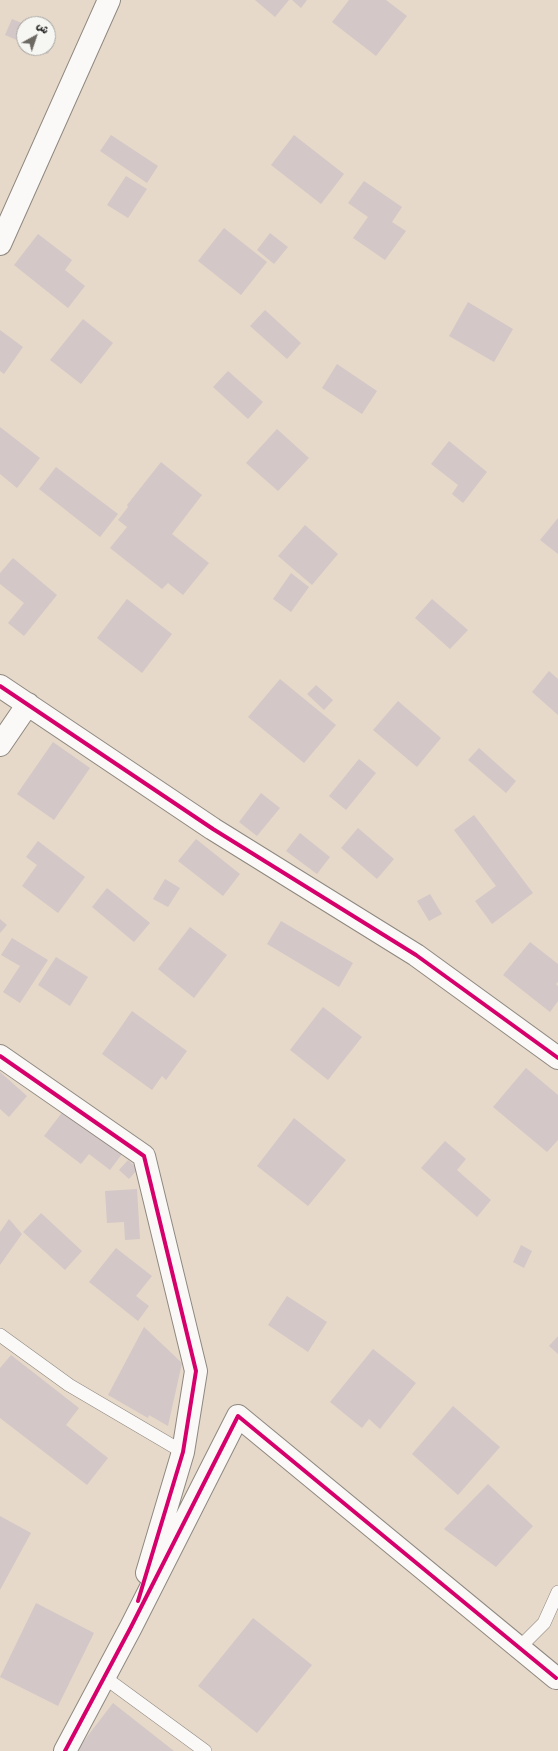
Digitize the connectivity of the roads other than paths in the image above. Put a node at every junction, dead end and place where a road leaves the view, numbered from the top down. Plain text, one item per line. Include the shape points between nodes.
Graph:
1 (109, 0) edge
2 (0, 244) edge
3 (0, 686) edge
4 (28, 704) junction
5 (0, 745) edge
6 (0, 1056) edge
7 (558, 1058) edge
8 (0, 1335) edge
9 (183, 1452) junction
10 (558, 1592) edge
11 (131, 1627) junction
12 (519, 1648) junction
13 (104, 1677) junction
14 (556, 1678) dead end
15 (64, 1751) edge
16 (206, 1751) edge

1 - 2 street
3 - 4 street
4 - 5 street
4 - 7 street via 213,829 416,955
6 - 9 street via 144,1156 196,1371
8 - 9 lane via 70,1385
9 - 11 street
10 - 12 lane via 544,1623
11 - 12 street via 238,1416
11 - 13 street
12 - 14 street
13 - 15 street
13 - 16 lane

